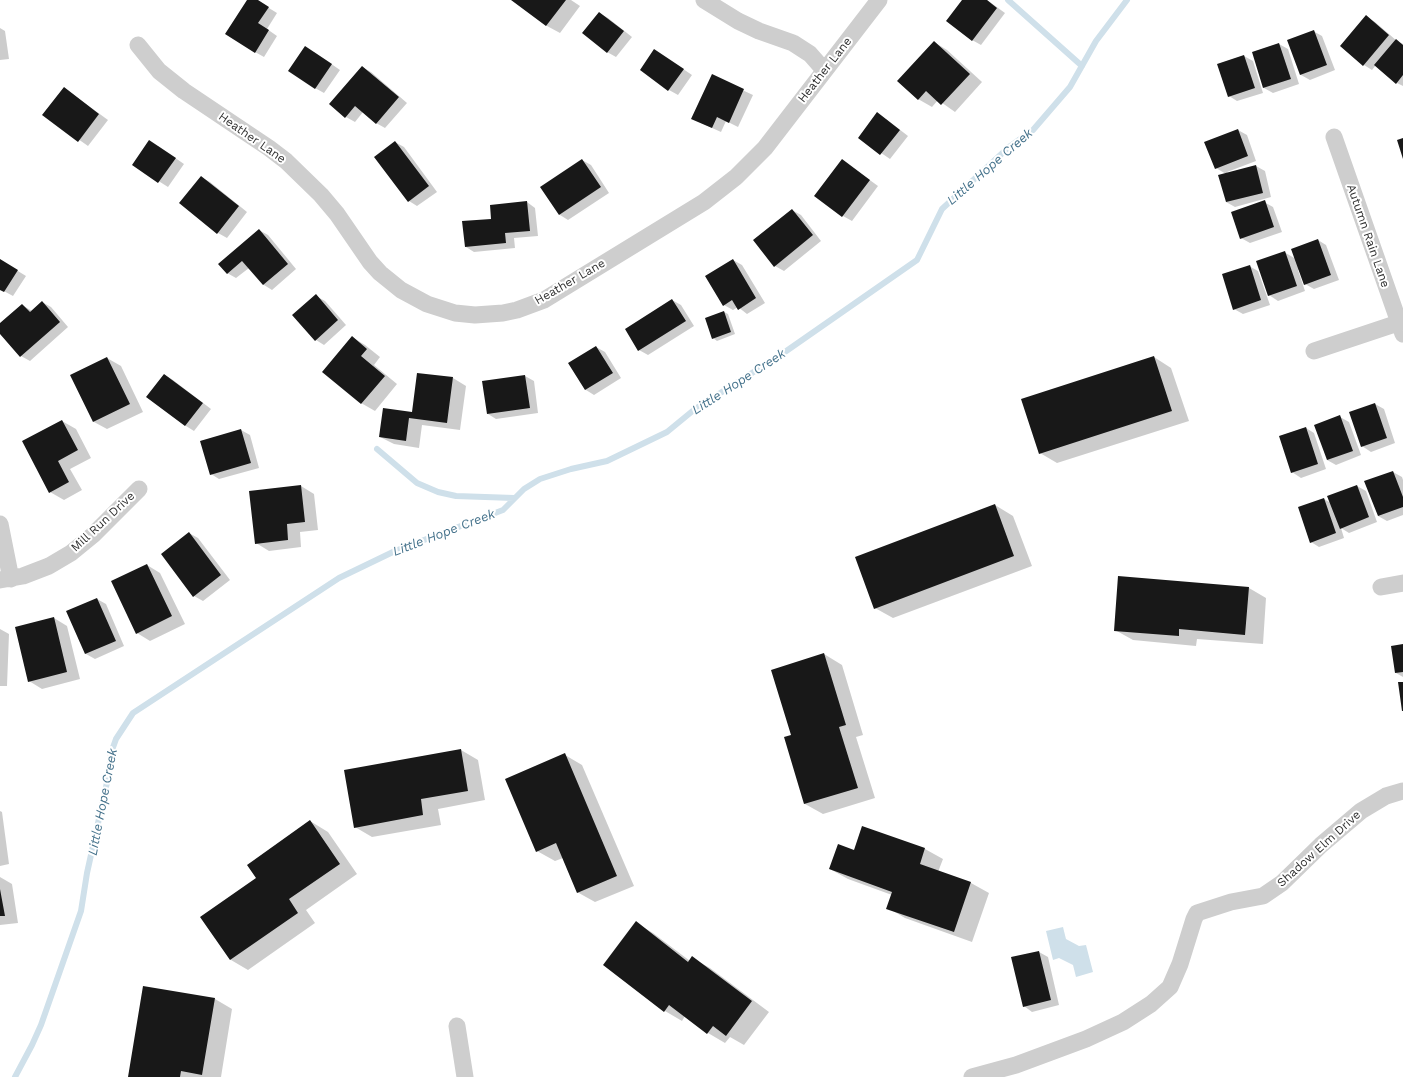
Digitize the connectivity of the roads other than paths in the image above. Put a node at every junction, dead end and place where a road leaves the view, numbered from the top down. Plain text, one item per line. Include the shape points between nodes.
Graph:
1 (704, 0) edge
2 (879, 0) edge
3 (138, 45) dead end
4 (824, 70) junction
5 (1334, 137) dead end
6 (1401, 328) edge
7 (1314, 351) dead end
8 (139, 489) dead end
9 (0, 524) edge
10 (6, 579) edge
11 (1403, 583) edge
12 (1381, 587) dead end
13 (1403, 792) edge
14 (457, 1026) dead end
15 (465, 1077) edge
16 (972, 1077) edge

1 - 4 street via 738,21 793,43 810,54
2 - 4 street, Heather Lane
3 - 4 street, Heather Lane via 159,71 184,91 286,161 321,195 370,262 396,286 427,304 456,313 475,315 510,312 544,300 704,202 736,177 765,148
5 - 6 street, Autumn Rain Lane
6 - 7 street
8 - 10 street, Mill Run Drive via 71,553 49,566 23,576
9 - 10 street
11 - 12 street
13 - 16 street, Shadow Elm Drive via 1386,796 1361,811 1321,844 1282,883 1263,896 1231,902 1198,913 1170,987 1151,1004 1123,1022 1086,1039 1016,1065
14 - 15 street

